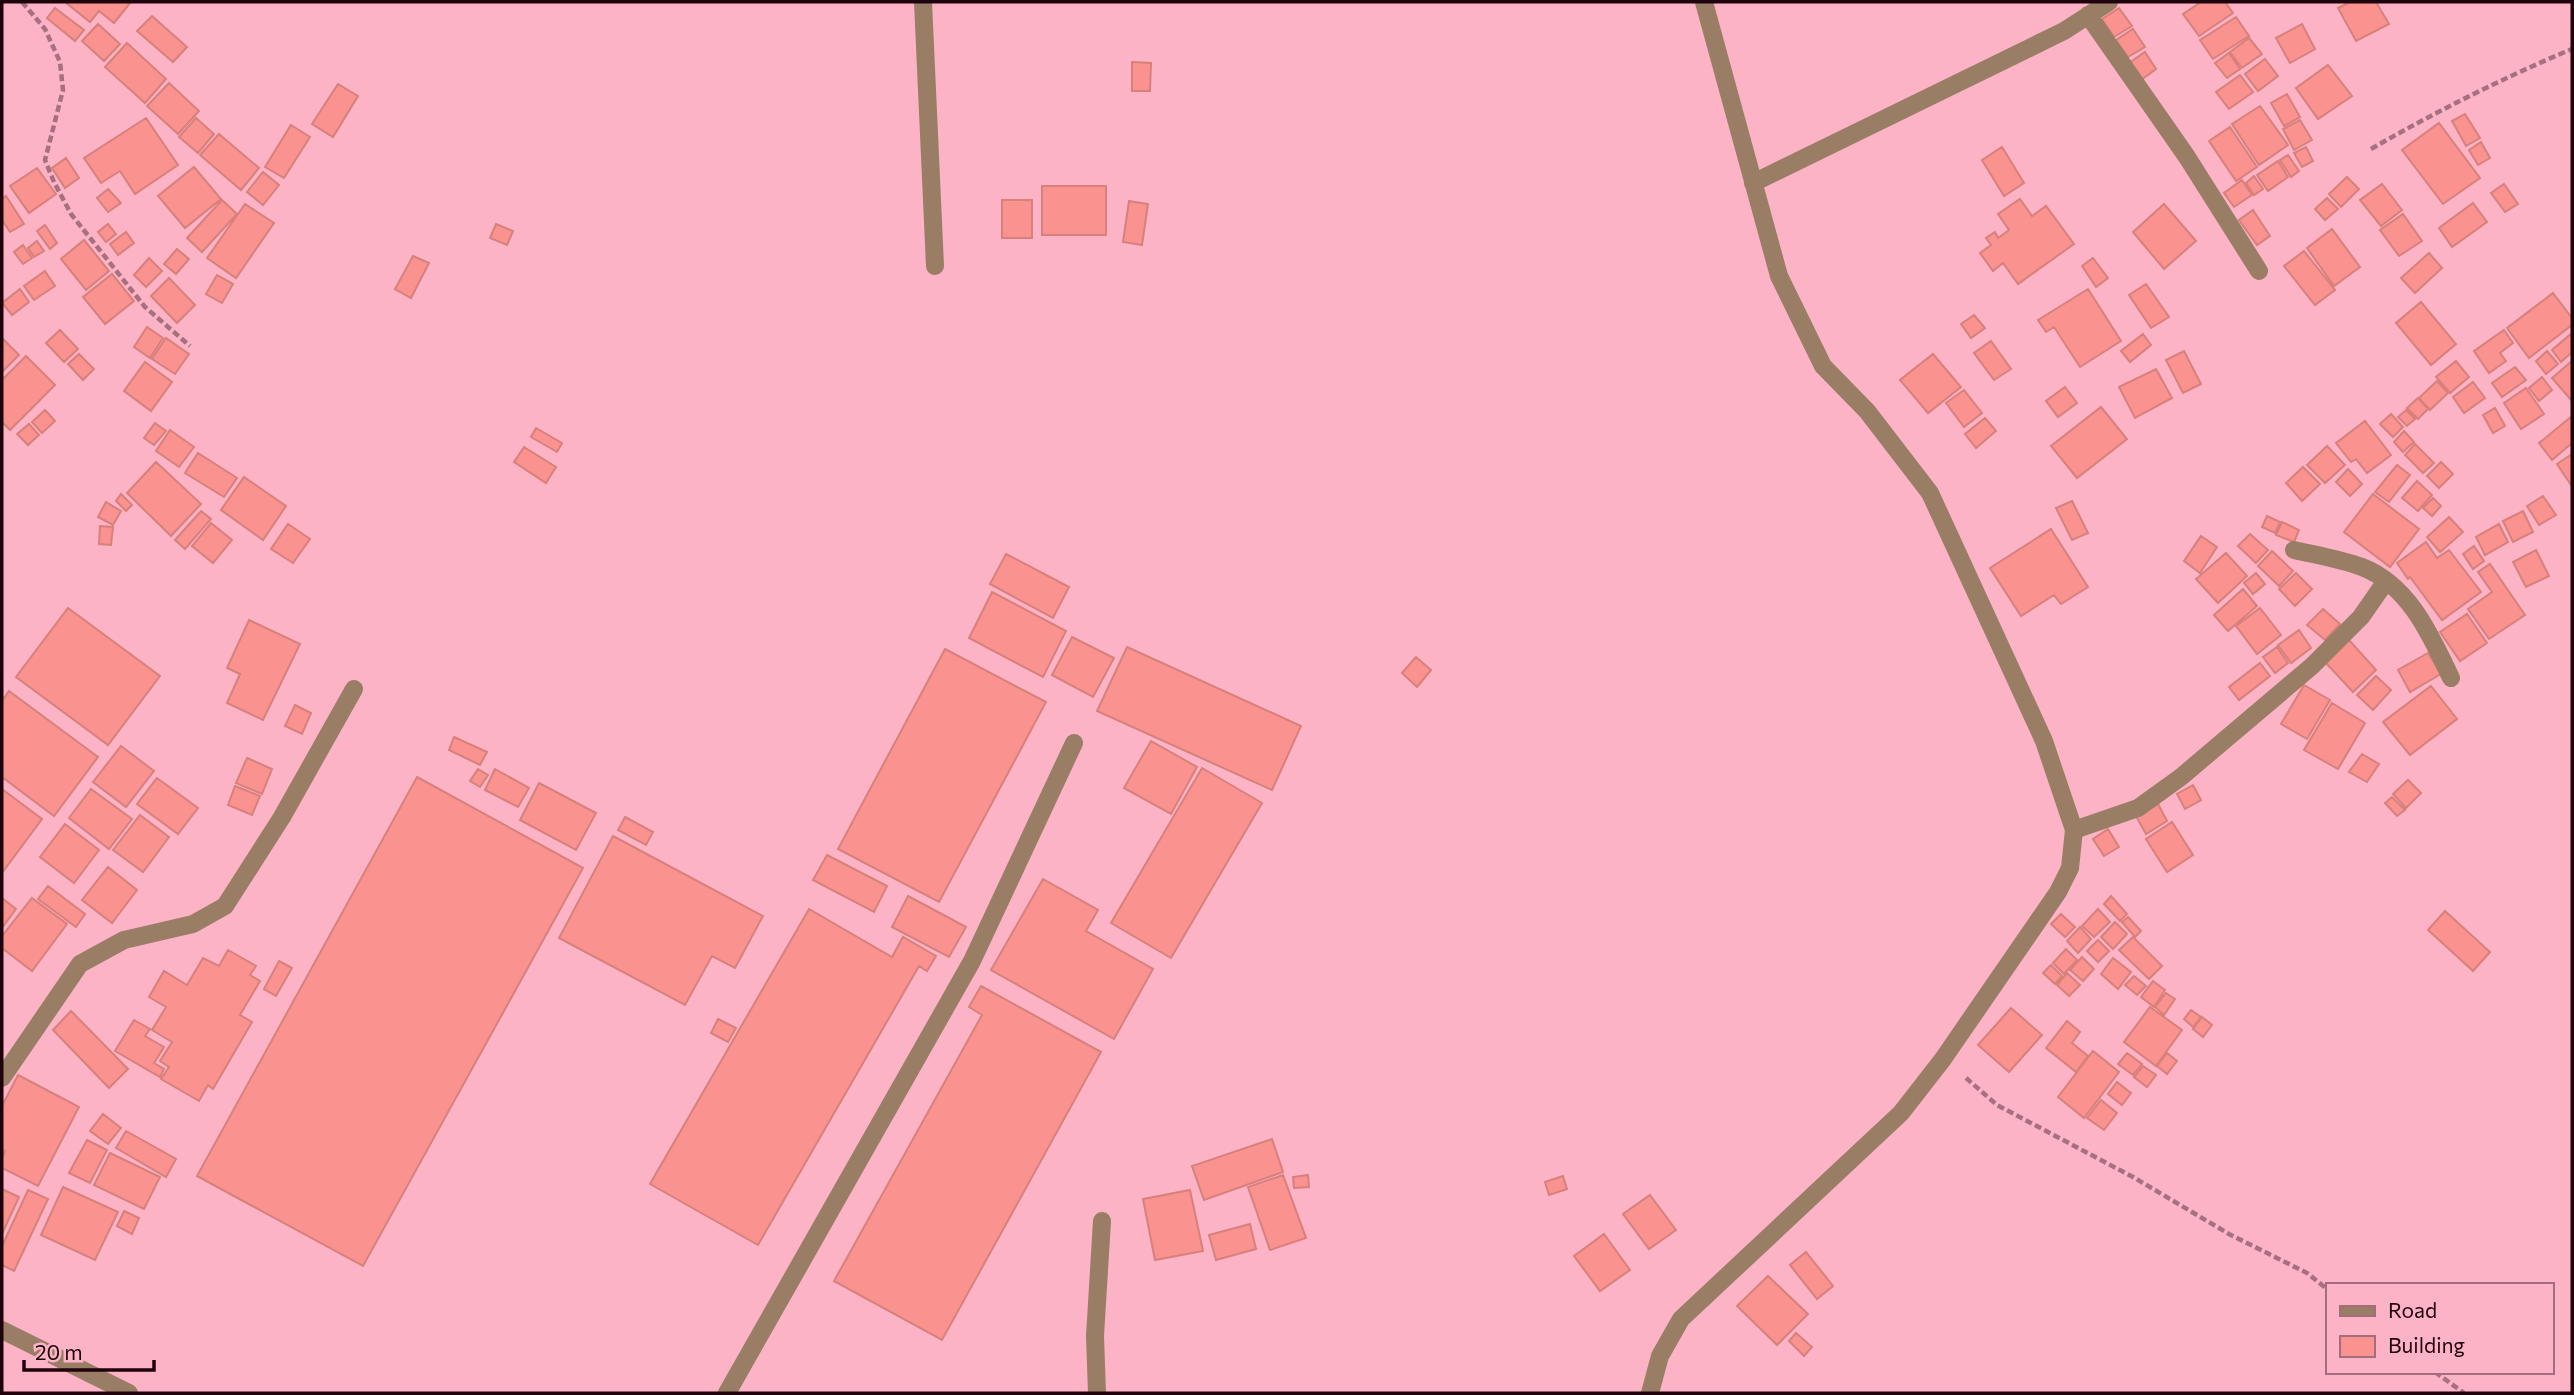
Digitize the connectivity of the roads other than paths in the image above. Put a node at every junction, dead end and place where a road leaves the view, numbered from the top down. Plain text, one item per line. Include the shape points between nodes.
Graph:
1 (923, 2) edge
2 (1704, 2) edge
3 (2109, 2) edge
4 (2088, 15) junction
5 (1752, 183) junction
6 (935, 266) dead end
7 (2259, 271) dead end
8 (2294, 550) dead end
9 (2386, 581) junction
10 (2451, 678) dead end
11 (354, 690) dead end
12 (1074, 743) dead end
13 (2074, 830) junction
14 (2, 1078) edge
15 (1102, 1222) dead end
16 (2, 1330) edge
17 (129, 1393) edge
18 (727, 1393) edge
19 (1097, 1393) edge
20 (1650, 1393) edge

1 - 6 street
2 - 5 street
3 - 4 street
4 - 5 street via 2064,31
4 - 7 street
5 - 13 street via 1779,276 1823,366 1867,411 1930,494 2044,741
8 - 9 street via 2363,568
9 - 10 street via 2428,629
9 - 13 street via 2361,617 2312,666 2181,777 2138,808
11 - 14 street via 225,906 193,925 124,940 80,964
12 - 18 street via 972,961
13 - 20 street via 2070,868 2058,892 1943,1059 1901,1113 1681,1319 1660,1356
15 - 19 street via 1095,1336
16 - 17 street

